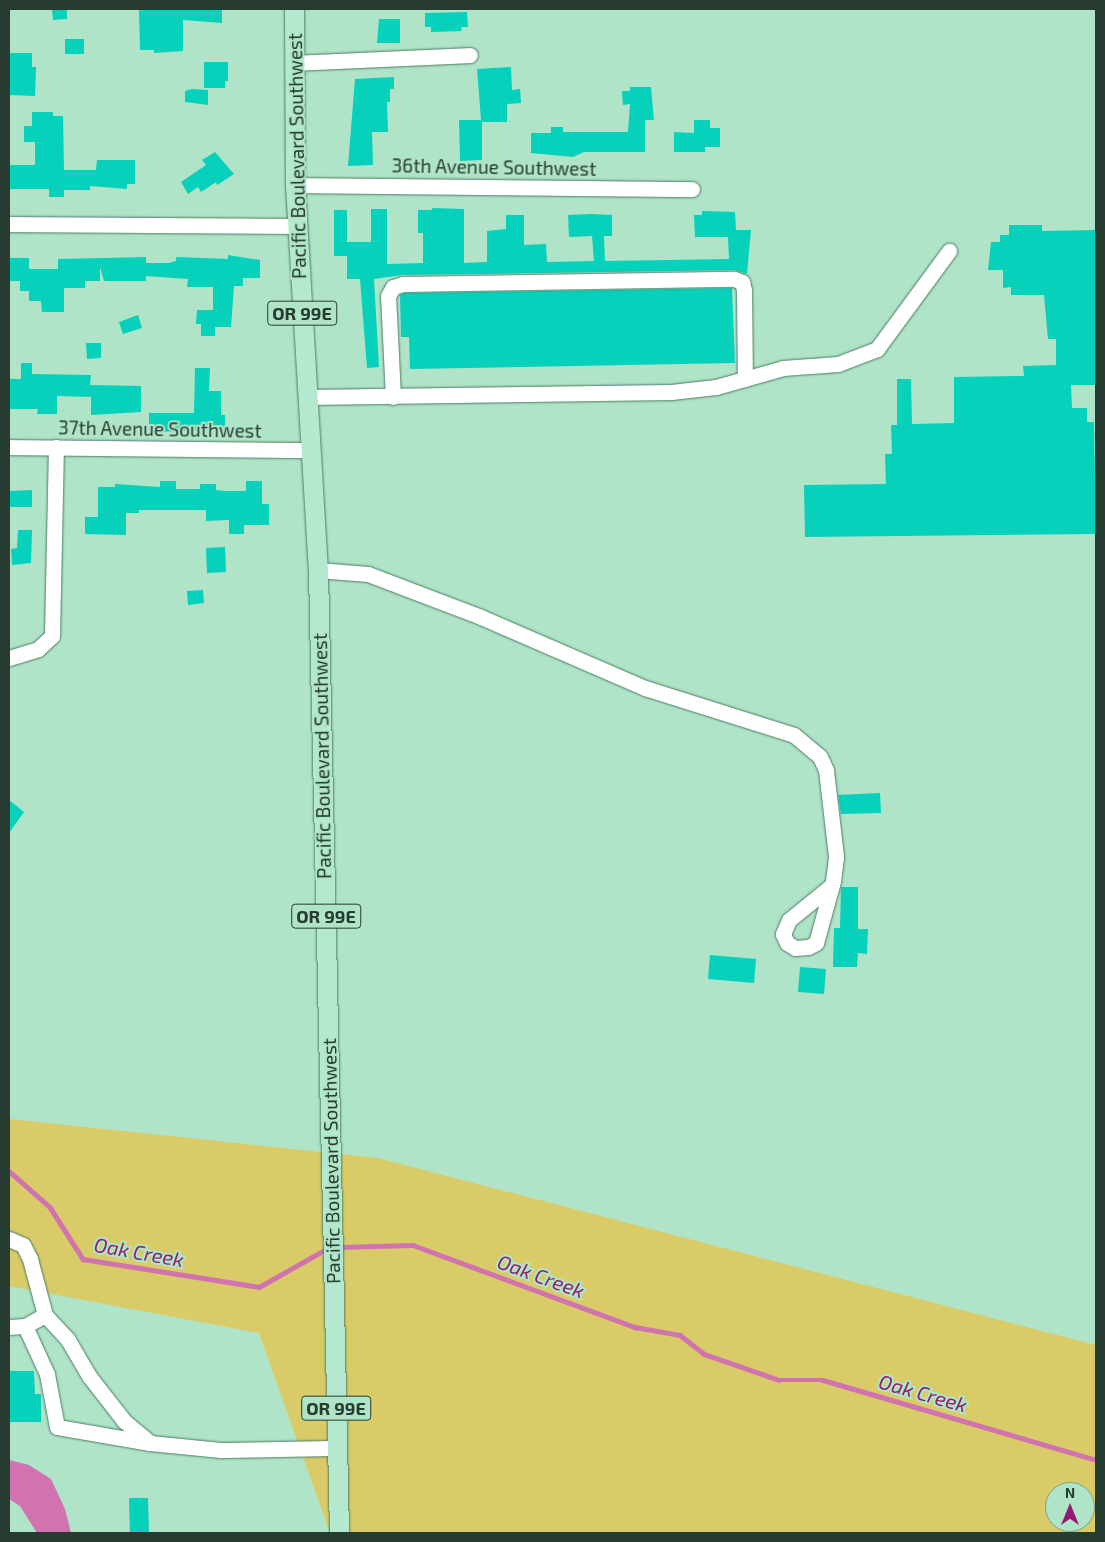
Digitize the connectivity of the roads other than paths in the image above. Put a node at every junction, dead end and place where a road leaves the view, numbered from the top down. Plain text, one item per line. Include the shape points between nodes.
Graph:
1 (294, 9) edge
2 (470, 55) dead end
3 (294, 63) junction
4 (295, 185) junction
5 (692, 188) dead end
6 (9, 224) edge
7 (297, 226) junction
8 (949, 252) dead end
9 (746, 379) junction
10 (393, 396) junction
11 (306, 397) junction
12 (9, 447) edge
13 (56, 447) junction
14 (311, 450) junction
15 (318, 570) junction
16 (9, 658) edge
17 (832, 885) dead end
18 (9, 1239) edge
19 (45, 1316) junction
20 (25, 1326) junction
21 (9, 1327) edge
22 (150, 1443) junction
23 (337, 1448) junction
24 (339, 1533) edge

1 - 3 main road, Pacific Boulevard Southwest / OR 99E
2 - 3 street
3 - 4 main road, Pacific Boulevard Southwest / OR 99E
4 - 5 street, 36th Avenue Southwest
4 - 7 main road, Pacific Boulevard Southwest / OR 99E
6 - 7 street
7 - 11 main road, Pacific Boulevard Southwest / OR 99E
8 - 9 street via 877,349 838,364 783,368
9 - 10 street via 716,387 671,392
9 - 10 street via 744,290 742,282 734,279 403,284 393,287 388,296
10 - 11 street
11 - 14 main road, Pacific Boulevard Southwest / OR 99E
12 - 13 street, 37th Avenue Southwest
13 - 14 street, 37th Avenue Southwest
13 - 16 street via 52,636 38,649
14 - 15 main road, Pacific Boulevard Southwest / OR 99E
15 - 17 street via 368,574 481,617 645,688 794,735 820,757 826,770 836,857
15 - 23 main road, Pacific Boulevard Southwest / OR 99E
18 - 19 street via 23,1245 30,1259
19 - 20 street
19 - 22 street via 68,1340 124,1421
20 - 21 street
20 - 22 street via 47,1374 57,1427
22 - 23 street via 222,1450
23 - 24 main road, Pacific Boulevard Southwest / OR 99E

